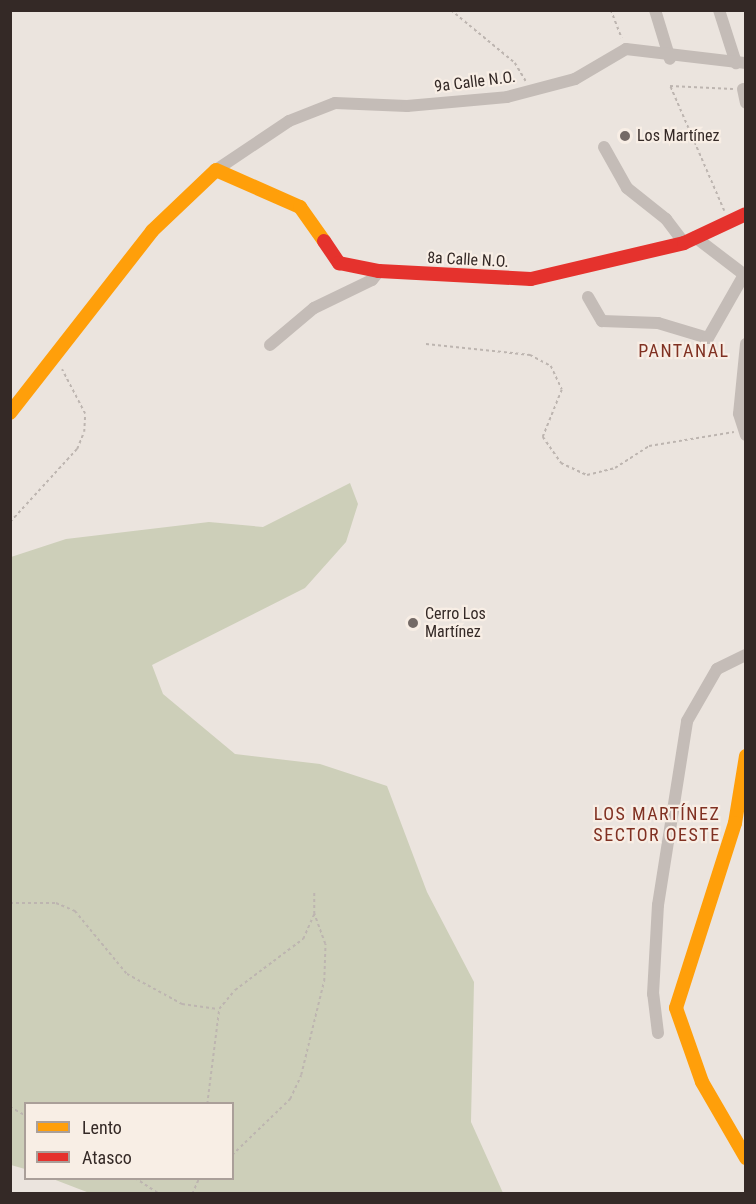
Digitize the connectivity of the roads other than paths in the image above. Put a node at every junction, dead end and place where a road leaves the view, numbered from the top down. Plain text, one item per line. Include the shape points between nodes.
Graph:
1 (655, 10) edge
2 (718, 10) edge
3 (670, 59) junction
4 (741, 63) edge
5 (743, 89) road end
6 (746, 103) edge
7 (604, 147) dead end
8 (216, 170) junction
9 (746, 214) edge
10 (689, 240) junction
11 (379, 271) junction
12 (745, 275) edge
13 (588, 297) dead end
14 (746, 344) edge
15 (270, 345) dead end
16 (10, 413) edge
17 (744, 427) edge
18 (746, 655) edge
19 (746, 756) edge
20 (658, 1033) dead end
21 (746, 1158) edge

1 - 3 street
2 - 4 street
3 - 4 street
3 - 8 street, 9a Calle N.O. via 626,49 591,73 531,91 407,106 328,104 289,121
5 - 6 street
7 - 10 street via 627,188
8 - 11 street, 8a Calle N.O. via 300,207 339,263
8 - 16 street via 152,231
9 - 10 street, 8a Calle N.O.
10 - 11 street, 8a Calle N.O. via 596,268 531,279
10 - 12 street
11 - 15 street via 372,280 314,308
12 - 13 street via 708,338 658,323 602,321 593,314
14 - 17 street
18 - 20 street via 717,669 687,721 658,905 653,994
19 - 21 street via 735,823 676,1008 702,1082

